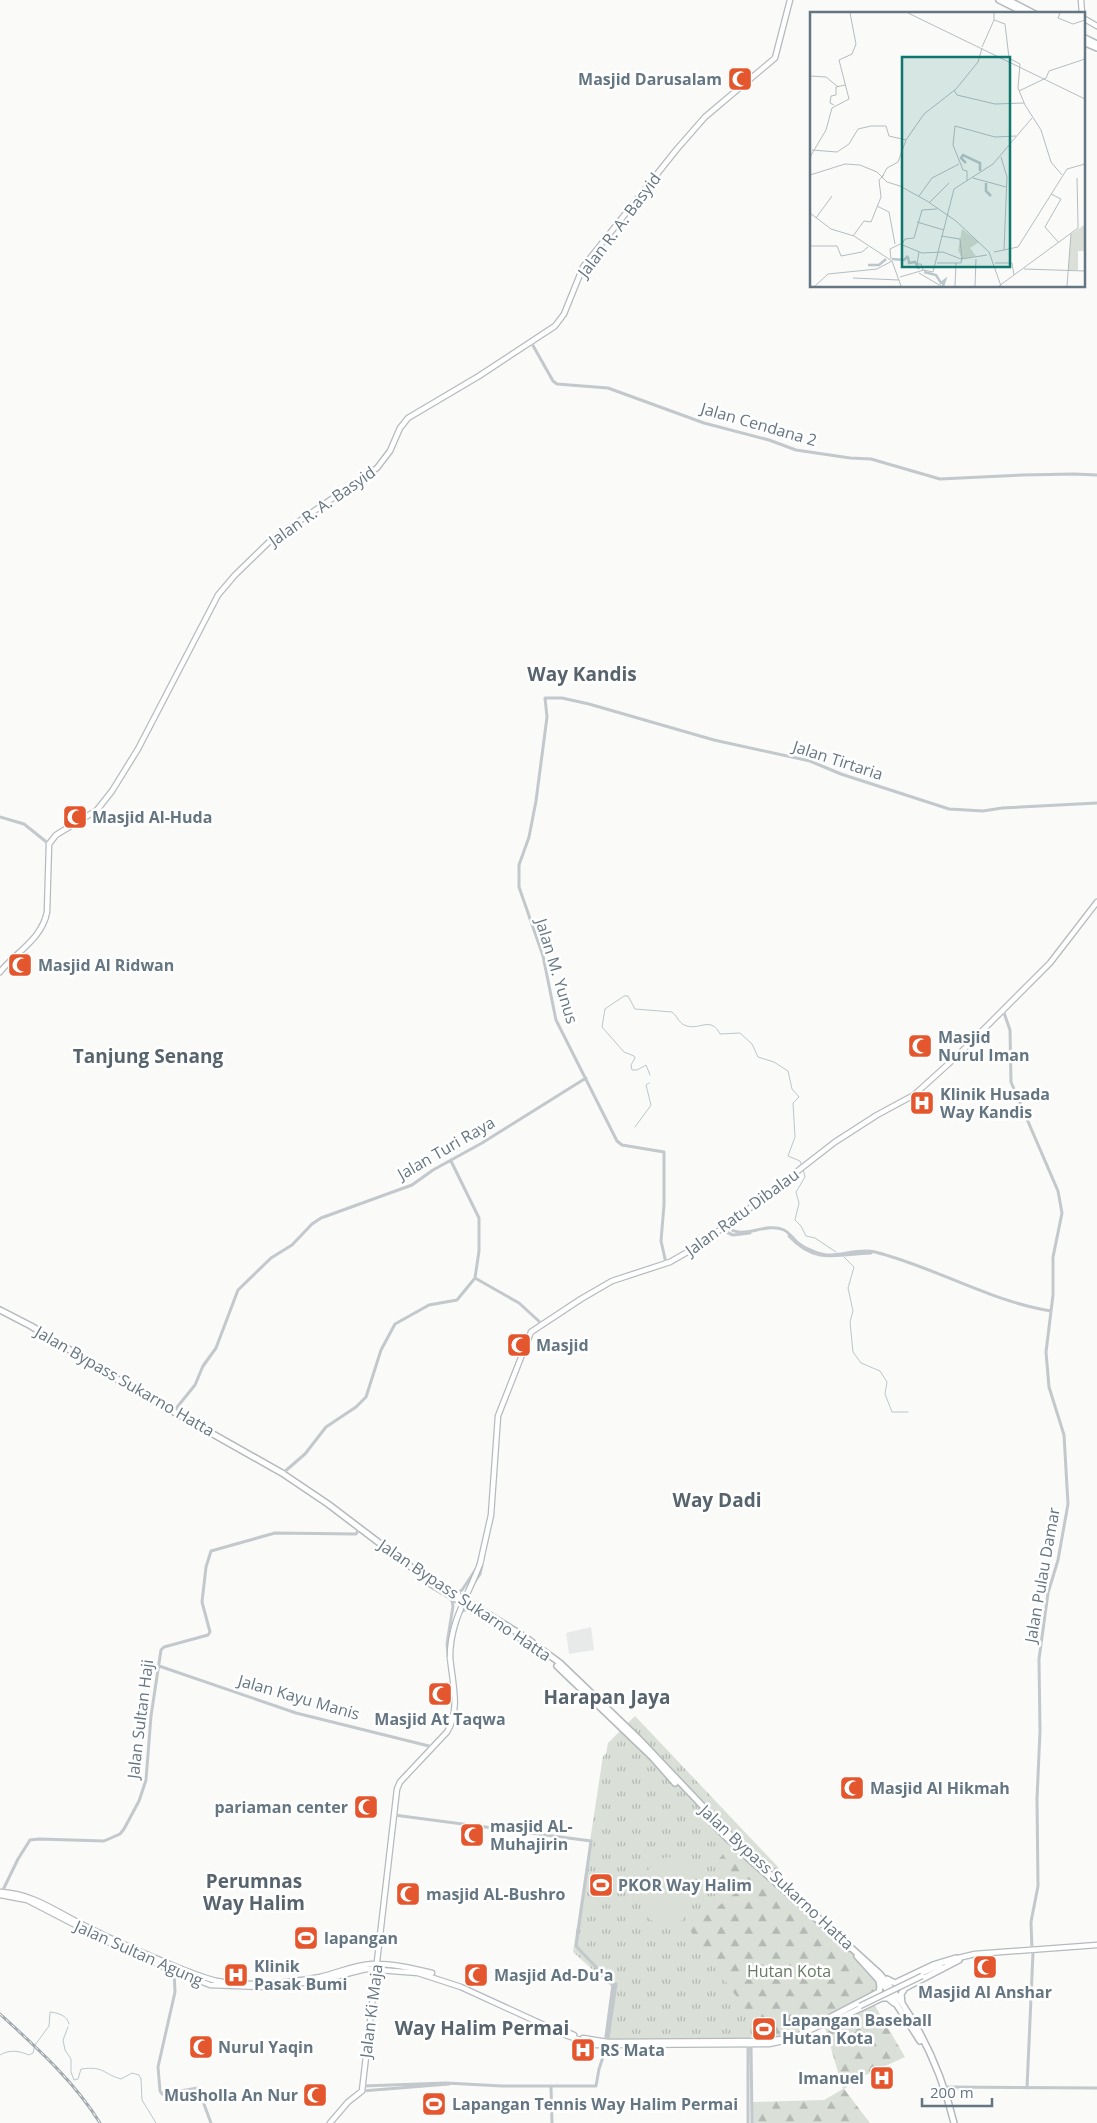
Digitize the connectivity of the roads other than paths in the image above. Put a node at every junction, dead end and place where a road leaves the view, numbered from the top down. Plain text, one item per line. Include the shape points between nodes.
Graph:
1 (790, 0) edge
2 (999, 0) edge
3 (1008, 0) edge
4 (1023, 12) edge
5 (1032, 12) edge
6 (1084, 19) edge
7 (1097, 26) edge
8 (1084, 38) edge
9 (1084, 42) edge
10 (1097, 44) edge
11 (1097, 48) edge
12 (530, 341) junction
13 (1097, 475) edge
14 (545, 698) joint
15 (1097, 803) edge
16 (0, 817) edge
17 (49, 844) junction
18 (1097, 902) edge
19 (0, 972) edge
20 (1003, 1010) junction
21 (586, 1078) junction
22 (451, 1161) junction
23 (726, 1226) junction
24 (722, 1230) junction
25 (840, 1255) junction
26 (666, 1263) junction
27 (475, 1278) junction
28 (0, 1311) edge
29 (1050, 1311) junction
30 (542, 1324) junction
31 (174, 1412) junction
32 (282, 1473) junction
33 (358, 1531) junction
34 (482, 1554) junction
35 (462, 1590) junction
36 (449, 1594) junction
37 (467, 1594) junction
38 (471, 1607) junction
39 (453, 1610) junction
40 (461, 1612) junction
41 (159, 1666) junction
42 (451, 1668) junction
43 (433, 1747) junction
44 (394, 1815) junction
45 (1, 1893) edge
46 (1097, 1947) edge
47 (1032, 1951) junction
48 (138, 1953) junction
49 (957, 1959) junction
50 (376, 1966) junction
51 (174, 1971) junction
52 (190, 1975) junction
53 (879, 1977) junction
54 (897, 1983) junction
55 (909, 1985) junction
56 (878, 1992) junction
57 (882, 1998) junction
58 (901, 2006) junction
59 (828, 2021) junction
60 (606, 2045) junction
61 (750, 2045) junction
62 (551, 2087) junction
63 (944, 2087) junction
64 (1027, 2088) junction
65 (1097, 2088) edge
66 (362, 2089) junction
67 (211, 2123) edge
68 (330, 2123) edge
69 (552, 2123) edge
70 (750, 2123) edge
71 (952, 2123) edge

1 - 12 main road, Jalan R. A. Basyid via 775,58 705,117 677,149 584,268 560,320
2 - 4 highway
3 - 5 highway
6 - 7 main road
8 - 10 highway
9 - 11 highway
12 - 13 street, Jalan Cendana 2 via 557,384 608,388 704,423 796,450 871,459 940,479
12 - 17 main road, Jalan R. A. Basyid via 408,418 377,468 270,542 235,575 210,609 138,748 112,791 97,810 56,835
14 - 15 street, Jalan Tirtaria via 589,704 714,740 810,761 949,809 983,811
14 - 21 street, Jalan M. Yunus via 547,717 536,801 529,837 519,864 518,880 543,956 555,1018
16 - 17 street via 24,824
17 - 19 main road via 45,922 35,938
18 - 20 main road, Jalan Ratu Dibalau via 1050,962
20 - 23 main road, Jalan Ratu Dibalau via 914,1094 847,1134
20 - 29 street, Jalan Pulau Damar via 1010,1030 1011,1082 1058,1190 1062,1209 1053,1257
21 - 22 street, Jalan Turi Raya
21 - 26 street, Jalan M. Yunus via 619,1144 664,1152 661,1241
22 - 27 street via 478,1214
22 - 31 street, Jalan Turi Raya via 408,1187 316,1220 292,1245 271,1258 238,1290 216,1348 202,1366 195,1385
23 - 24 main road, Jalan Ratu Dibalau
23 - 25 street via 739,1233 781,1229 803,1246 825,1255
24 - 25 street via 736,1236 764,1230 780,1231 801,1248 825,1257
24 - 26 main road, Jalan Ratu Dibalau
25 - 29 street via 866,1251 877,1253 1024,1306
26 - 30 main road, Jalan Ratu Dibalau via 612,1281
27 - 30 street via 519,1303
27 - 32 street via 456,1300 429,1305 395,1324 381,1350 366,1397 326,1427 305,1454
28 - 31 highway, Jalan Bypass Sukarno Hatta via 31,1326
28 - 33 highway, Jalan Bypass Sukarno Hatta via 136,1394 256,1460
29 - 47 street, Jalan Pulau Damar via 1046,1338 1047,1374 1062,1427 1068,1499 1064,1533 1045,1610 1038,1667 1038,1886 1031,1922
30 - 34 main road, Jalan Ratu Dibalau via 528,1337 498,1416 491,1515
31 - 32 highway, Jalan Bypass Sukarno Hatta
32 - 36 highway, Jalan Bypass Sukarno Hatta
33 - 36 highway, Jalan Bypass Sukarno Hatta
33 - 41 street, Jalan Sultan Haji via 356,1534 275,1533 212,1550 206,1567 202,1602 210,1627 208,1635 164,1647
34 - 35 street
34 - 37 street via 480,1574
34 - 42 main road, Jalan Ki Maja, bridge via 451,1637
35 - 36 street via 458,1594
35 - 37 street
36 - 38 highway, Jalan Bypass Sukarno Hatta
36 - 39 street
37 - 38 street
38 - 40 street
38 - 53 highway, Jalan Bypass Sukarno Hatta via 560,1663 581,1687 666,1766 742,1848
39 - 40 street via 459,1608
39 - 42 street via 447,1644
40 - 42 street via 452,1643
41 - 43 street, Jalan Kayu Manis via 296,1712
41 - 45 street, Jalan Sultan Haji via 150,1721 146,1779 140,1801 124,1829 104,1841 30,1840
42 - 43 main road, Jalan Ki Maja via 453,1720
43 - 44 main road, Jalan Ki Maja via 400,1782
44 - 50 main road, Jalan Ki Maja
44 - 60 street via 591,1841 576,1942 577,1949 614,1984
45 - 48 main road, Jalan Sultan Agung via 32,1897 88,1930
46 - 47 main road, Jalan Sultan Agung
47 - 49 main road, Jalan Sultan Agung
47 - 64 street, Jalan Pulau Damar
48 - 51 main road, Jalan Sultan Agung
48 - 52 main road, Jalan Sultan Agung
49 - 54 highway via 933,1965
49 - 55 highway
49 - 59 main road, Jalan Sultan Agung, bridge
50 - 52 main road, Jalan Sultan Agung via 365,1965 332,1976 258,1983
50 - 60 main road, Jalan Sultan Agung via 437,1974 575,2035
50 - 66 main road, Jalan Ki Maja
51 - 52 main road, Jalan Sultan Agung
51 - 67 street via 175,1992 158,2067 160,2093 198,2088
53 - 54 highway
53 - 56 highway
53 - 58 highway, Jalan Bypass Sukarno Hatta
54 - 55 highway via 898,1989
55 - 58 highway via 902,1992
56 - 57 highway via 885,1992
56 - 59 highway
57 - 58 highway via 889,1998
57 - 59 highway
58 - 63 highway, Jalan Bypass Sukarno Hatta via 924,2041
58 - 71 highway, Jalan Bypass Sukarno Hatta via 928,2057
59 - 60 main road, Jalan Sultan Agung via 780,2040
59 - 61 main road, Jalan Sultan Agung via 788,2040
60 - 61 main road, Jalan Sultan Agung
60 - 62 street via 596,2086
61 - 70 street
62 - 66 street via 446,2083
62 - 69 street
63 - 64 street
63 - 71 highway, Jalan Bypass Sukarno Hatta
64 - 65 street
66 - 68 main road

